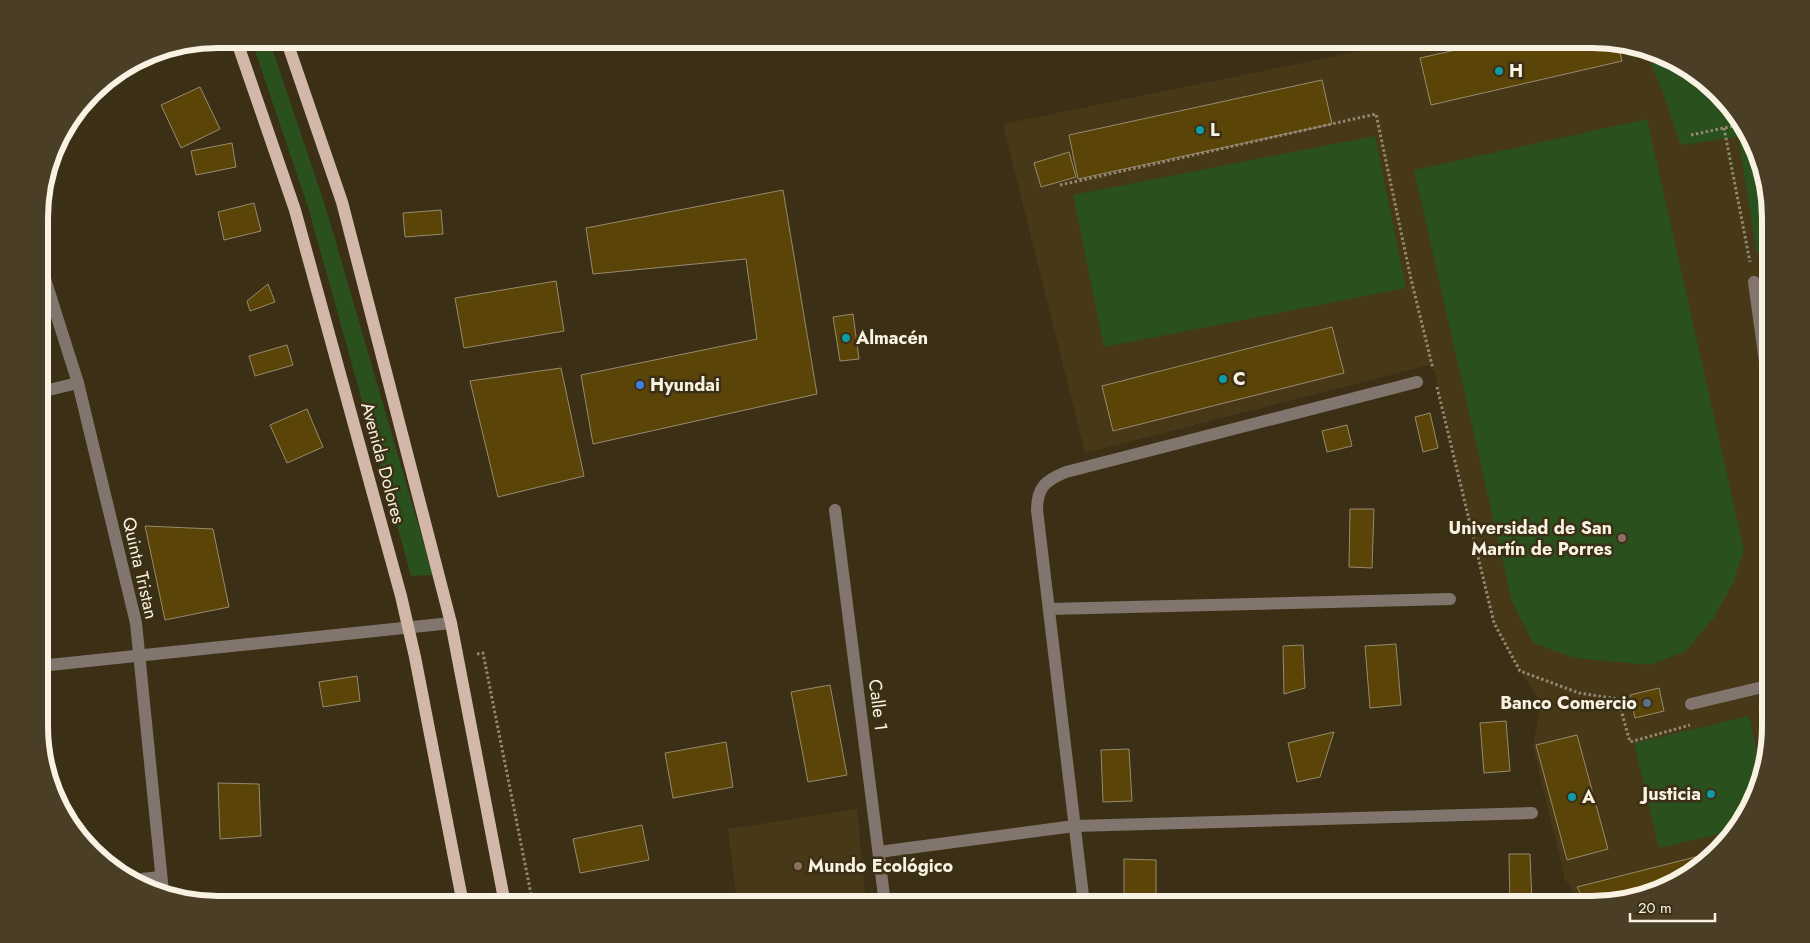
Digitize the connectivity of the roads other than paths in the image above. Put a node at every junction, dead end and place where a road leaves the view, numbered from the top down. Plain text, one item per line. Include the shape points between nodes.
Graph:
1 (239, 48) edge
2 (289, 48) edge
3 (1754, 282) road end
4 (48, 289) edge
5 (1762, 340) edge
6 (1417, 382) dead end
7 (78, 384) junction
8 (48, 390) edge
9 (835, 510) dead end
10 (1450, 599) dead end
11 (1049, 609) junction
12 (452, 623) junction
13 (408, 627) junction
14 (140, 655) junction
15 (48, 665) edge
16 (1762, 687) edge
17 (1691, 704) dead end
18 (1532, 813) dead end
19 (1074, 826) junction
20 (879, 852) junction
21 (161, 877) junction
22 (144, 879) edge
23 (162, 886) edge
24 (1083, 895) edge
25 (461, 896) edge
26 (503, 896) edge
27 (884, 896) edge

1 - 13 main road, Avenida Dolores via 295,210
2 - 12 main road, Avenida Dolores via 342,202
3 - 5 street
4 - 7 street, Quinta Tristan
6 - 11 street via 1053,477 1042,487 1037,498
7 - 8 street
7 - 14 street, Quinta Tristan via 136,623
9 - 20 street, Calle 1
10 - 11 street
11 - 19 street
12 - 13 street
12 - 26 main road, Avenida Dolores
13 - 14 street
13 - 25 main road, Avenida Dolores
14 - 15 street
14 - 21 street, Quinta Tristan
16 - 17 street
18 - 19 street
19 - 20 street
19 - 24 street
20 - 27 street, Calle 1
21 - 22 street
21 - 23 street, Quinta Tristan

